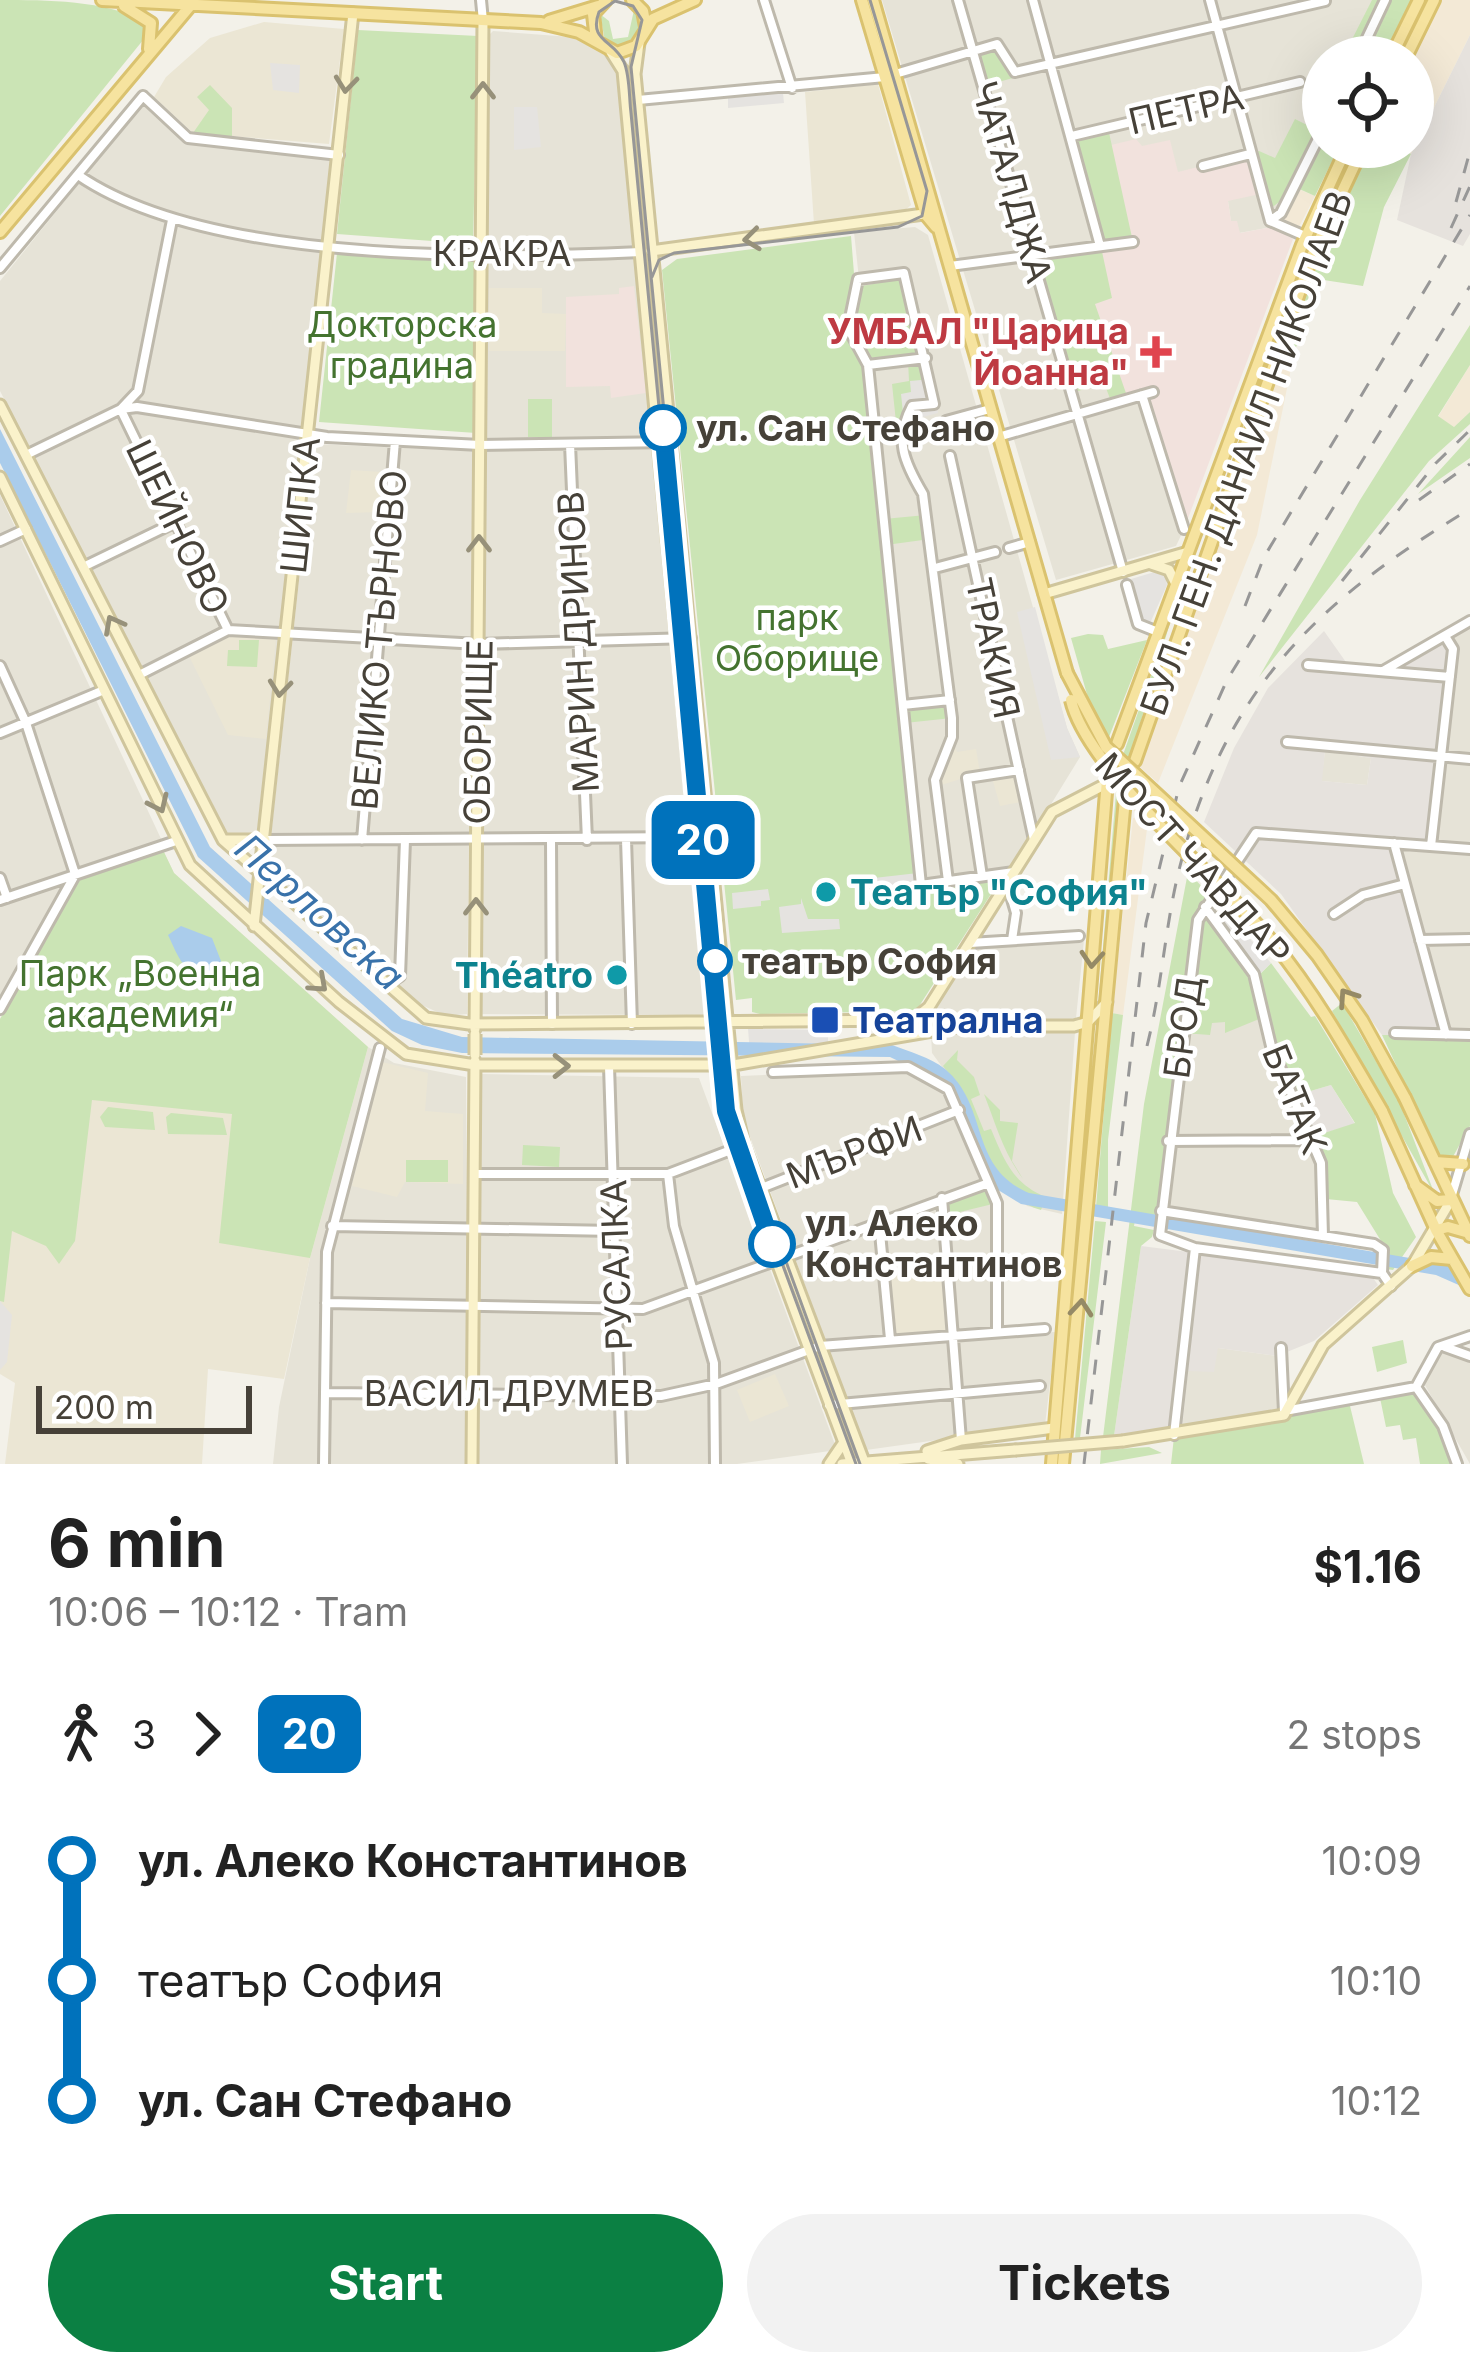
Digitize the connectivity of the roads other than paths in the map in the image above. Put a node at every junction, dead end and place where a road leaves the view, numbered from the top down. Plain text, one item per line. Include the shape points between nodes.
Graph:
1 (481, 0) edge
2 (632, 0) edge
3 (650, 0) edge
4 (695, 0) edge
5 (764, 0) edge
6 (862, 0) edge
7 (873, 0) edge
8 (958, 0) edge
9 (1033, 0) edge
10 (1210, 0) edge
11 (1385, 0) edge
12 (1419, 0) edge
13 (1434, 0) edge
14 (109, 1) edge
15 (1324, 1) edge
16 (192, 3) edge
17 (602, 3) edge
18 (353, 14) junction
19 (482, 21) junction
20 (541, 23) junction
21 (1216, 26) junction
22 (646, 31) junction
23 (1368, 36) edge
24 (1401, 36) edge
25 (1416, 36) edge
26 (596, 40) junction
27 (639, 43) junction
28 (973, 51) junction
29 (611, 52) junction
30 (146, 56) junction
31 (1053, 63) junction
32 (890, 76) junction
33 (1300, 82) dead end
34 (792, 88) junction
35 (1235, 97) junction
36 (638, 100) junction
37 (1072, 136) junction
38 (1250, 154) junction
39 (339, 155) junction
40 (1203, 166) dead end
41 (1304, 168) edge
42 (1337, 168) edge
43 (1353, 168) edge
44 (78, 175) junction
45 (931, 213) junction
46 (172, 220) junction
47 (1270, 221) junction
48 (0, 232) edge
49 (1305, 236) junction
50 (1133, 242) dead end
51 (330, 247) junction
52 (1100, 247) junction
53 (647, 251) junction
54 (1035, 255) junction
55 (482, 256) junction
56 (947, 266) junction
57 (0, 268) edge
58 (926, 358) junction
59 (868, 365) junction
60 (0, 405) edge
61 (121, 409) junction
62 (989, 409) junction
63 (1078, 414) junction
64 (946, 422) dead end
65 (308, 436) junction
66 (998, 437) junction
67 (395, 441) junction
68 (666, 442) junction
69 (570, 444) junction
70 (480, 445) junction
71 (26, 454) junction
72 (950, 456) dead end
73 (0, 477) edge
74 (176, 522) junction
75 (26, 529) junction
76 (1184, 529) dead end
77 (0, 541) edge
78 (1030, 542) junction
79 (1010, 548) dead end
80 (995, 552) dead end
81 (1188, 552) junction
82 (1202, 557) junction
83 (973, 559) junction
84 (1151, 564) junction
85 (83, 567) junction
86 (935, 568) junction
87 (1123, 572) junction
88 (1176, 584) junction
89 (1193, 584) junction
90 (1127, 585) dead end
91 (1044, 594) junction
92 (1470, 621) edge
93 (228, 630) junction
94 (286, 632) junction
95 (1158, 632) junction
96 (1444, 636) junction
97 (379, 638) junction
98 (692, 638) junction
99 (679, 639) junction
100 (578, 642) junction
101 (479, 644) junction
102 (1308, 665) dead end
103 (0, 666) edge
104 (1382, 672) junction
105 (1067, 673) junction
106 (139, 675) junction
107 (1450, 677) junction
108 (104, 690) junction
109 (950, 700) junction
110 (903, 705) junction
111 (26, 723) junction
112 (0, 733) edge
113 (1287, 742) dead end
114 (1117, 744) dead end
115 (1441, 755) junction
116 (1470, 759) edge
117 (1135, 761) dead end
118 (1019, 770) junction
119 (1106, 782) joint
120 (1082, 795) junction
121 (1125, 799) dead end
122 (1103, 812) junction
123 (711, 836) junction
124 (698, 837) junction
125 (587, 839) junction
126 (626, 839) junction
127 (223, 840) junction
128 (265, 840) junction
129 (362, 840) junction
130 (404, 840) junction
131 (476, 840) junction
132 (551, 840) junction
133 (1034, 840) junction
134 (176, 841) junction
135 (1394, 843) junction
136 (1431, 846) junction
137 (1470, 849) edge
138 (76, 874) junction
139 (260, 876) junction
140 (982, 876) junction
141 (1010, 877) junction
142 (0, 878) edge
143 (948, 881) junction
144 (1405, 884) junction
145 (3, 899) edge
146 (1205, 907) junction
147 (1334, 914) dead end
148 (255, 920) junction
149 (1079, 936) dead end
150 (1470, 939) edge
151 (1012, 940) junction
152 (1420, 940) junction
153 (970, 944) junction
154 (386, 985) junction
155 (1106, 1002) junction
156 (0, 1010) edge
157 (925, 1012) junction
158 (1088, 1022) junction
159 (552, 1024) junction
160 (632, 1024) junction
161 (716, 1024) junction
162 (730, 1024) junction
163 (867, 1024) junction
164 (475, 1029) junction
165 (938, 1032) junction
166 (1395, 1033) dead end
167 (1446, 1035) junction
168 (1470, 1035) edge
169 (866, 1046) junction
170 (380, 1048) dead end
171 (475, 1060) junction
172 (718, 1065) junction
173 (733, 1065) junction
174 (609, 1066) junction
175 (773, 1072) dead end
176 (959, 1110) junction
177 (1470, 1134) edge
178 (1312, 1140) junction
179 (1168, 1141) junction
180 (744, 1145) junction
181 (732, 1150) junction
182 (1435, 1162) junction
183 (1463, 1164) junction
184 (474, 1174) junction
185 (668, 1174) junction
186 (613, 1175) junction
187 (986, 1184) junction
188 (1413, 1184) junction
189 (760, 1188) junction
190 (748, 1193) junction
191 (942, 1198) junction
192 (1451, 1200) junction
193 (1160, 1213) junction
194 (878, 1222) junction
195 (332, 1226) junction
196 (473, 1228) junction
197 (1436, 1230) junction
198 (614, 1231) junction
199 (1469, 1234) edge
200 (1323, 1236) junction
201 (1195, 1248) junction
202 (780, 1259) junction
203 (1452, 1259) junction
204 (1412, 1266) junction
205 (1382, 1273) junction
206 (1391, 1286) junction
207 (1470, 1289) edge
208 (694, 1292) junction
209 (326, 1304) junction
210 (473, 1306) junction
211 (617, 1310) junction
212 (1045, 1329) dead end
213 (997, 1331) junction
214 (951, 1334) junction
215 (1467, 1337) edge
216 (890, 1340) junction
217 (820, 1346) junction
218 (1438, 1347) junction
219 (1281, 1348) dead end
220 (808, 1351) junction
221 (716, 1384) junction
222 (1040, 1386) dead end
223 (1416, 1387) junction
224 (956, 1392) junction
225 (325, 1393) junction
226 (472, 1397) junction
227 (620, 1398) junction
228 (842, 1403) junction
229 (829, 1405) junction
230 (1287, 1412) junction
231 (1060, 1425) junction
232 (1174, 1437) junction
233 (842, 1439) junction
234 (961, 1441) junction
235 (911, 1456) junction
236 (858, 1463) edge
237 (324, 1464) edge
238 (472, 1464) edge
239 (622, 1464) edge
240 (715, 1464) edge
241 (829, 1464) edge
242 (842, 1464) edge
243 (958, 1464) edge
244 (1049, 1464) edge
245 (1066, 1464) edge
246 (1457, 1464) edge

1 - 19 street, ОБОРИЩЕ
2 - 3 main road
2 - 22 main road
4 - 22 main road via 653,19
5 - 34 street
6 - 32 main road
7 - 32 main road
8 - 28 street, ЧАТАЛДЖА
9 - 31 street
10 - 21 street
11 - 23 street
12 - 24 main road
13 - 25 main road
14 - 16 main road
14 - 30 main road via 151,23
15 - 21 street
16 - 18 main road
16 - 30 main road
17 - 20 main road
17 - 26 main road via 591,23
18 - 19 main road
18 -> 39 main road, ШИПКА
19 - 20 main road
55 -> 19 main road, ОБОРИЩЕ
20 - 26 main road
21 - 31 street
21 - 35 street
22 - 27 main road
26 - 29 main road
27 - 29 main road
27 - 36 main road
28 - 31 street via 1002,45 1015,72
28 - 32 street
28 - 54 street, ЧАТАЛДЖА
29 - 53 main road via 623,70
30 - 48 main road
31 - 37 street
32 - 34 street
32 - 45 main road, МОСТ ЧАВДАР
33 - 35 street, ПЕТРА
34 - 36 street
35 - 37 street, ПЕТРА
35 - 38 street
36 - 53 main road
37 - 52 street
38 - 40 street
38 - 47 street
39 - 44 street via 188,138 143,96
39 - 51 main road, ШИПКА
41 - 47 street, БУЛ. ГЕН. ДАНАИЛ НИКОЛАЕВ
42 - 49 main road, БУЛ. ГЕН. ДАНАИЛ НИКОЛАЕВ
43 - 82 main road, БУЛ. ГЕН. ДАНАИЛ НИКОЛАЕВ via 1312,256
44 - 46 street, КРАКРА
44 - 57 street
45 -> 53 main road, КРАКРА
45 - 56 main road, МОСТ ЧАВДАР
46 - 51 street, КРАКРА
46 - 61 street, ШЕЙНОВО via 138,391
47 - 49 street
49 - 81 main road, БУЛ. ГЕН. ДАНАИЛ НИКОЛАЕВ
50 - 52 street
51 - 55 street, КРАКРА
51 - 65 main road, ШИПКА
52 - 54 street
53 - 55 street, КРАКРА
53 - 68 main road
54 - 56 street
54 - 63 street, ЧАТАЛДЖА
55 - 70 main road, ОБОРИЩЕ
56 - 62 main road, МОСТ ЧАВДАР
58 - 59 street
58 - 59 street via 904,273 857,279 848,328
58 - 86 street via 934,404 912,406 900,426 904,462 923,494
59 - 110 street
60 - 71 main road
61 - 65 street
61 - 71 street
61 - 74 street, ШЕЙНОВО
62 - 64 street
62 - 66 main road, МОСТ ЧАВДАР
63 - 66 street
63 - 76 street via 1147,394
63 - 87 street, ЧАТАЛДЖА
65 - 67 street
65 - 94 main road, ШИПКА
66 - 78 main road, МОСТ ЧАВДАР
67 - 70 street
67 - 97 street, ВЕЛИКО ТЪРНОВО
68 - 69 street
68 - 98 main road
68 - 99 main road
69 - 70 street
69 - 100 street, МАРИН ДРИНОВ
101 -> 70 main road, ОБОРИЩЕ
71 - 85 main road
72 - 83 street, ТРАКИЯ
73 - 75 main road
74 - 85 street
74 - 93 street, ШЕЙНОВО
75 - 77 street
75 - 108 main road
78 - 79 street
78 - 91 main road, МОСТ ЧАВДАР
80 - 83 street
81 - 82 main road
81 - 84 main road
81 - 88 main road, БУЛ. ГЕН. ДАНАИЛ НИКОЛАЕВ
81 - 89 main road
82 - 89 main road, БУЛ. ГЕН. ДАНАИЛ НИКОЛАЕВ
83 - 86 street
83 - 118 street, ТРАКИЯ
84 - 87 main road
84 - 88 main road via 1169,570
106 -> 85 main road
86 - 109 street
87 - 91 main road
88 - 95 main road, БУЛ. ГЕН. ДАНАИЛ НИКОЛАЕВ
89 - 117 main road, БУЛ. ГЕН. ДАНАИЛ НИКОЛАЕВ
90 - 95 street via 1138,624
91 - 105 main road, МОСТ ЧАВДАР
92 - 96 street
93 - 94 street
93 - 106 street
94 - 97 street
94 -> 128 main road, ШИПКА
95 - 114 main road, БУЛ. ГЕН. ДАНАИЛ НИКОЛАЕВ
96 - 104 street
96 - 107 street via 1453,649
97 - 101 street
97 - 129 street, ВЕЛИКО ТЪРНОВО
98 - 99 street
98 - 123 main road
99 - 100 street
99 - 124 main road
100 - 101 street
100 - 125 street, МАРИН ДРИНОВ
101 - 131 main road, ОБОРИЩЕ
102 - 104 street
103 - 111 street
104 - 107 street
182 -> 105 main road, МОСТ ЧАВДАР, bridge via 1362,1020 1317,955 1270,900 1106,747
105 - 188 main road, МОСТ ЧАВДАР, bridge via 1090,746 1274,944 1334,1028
106 - 127 main road
107 - 115 street
108 - 111 street
108 -> 134 main road
109 - 110 street
109 - 143 street via 952,737 935,780
110 - 143 street via 921,885
111 - 112 street
111 - 138 street
113 - 115 street
115 - 116 street
115 - 136 street
118 - 133 street, ТРАКИЯ
118 - 140 street via 968,778
119 - 120 main road
119 - 122 main road
120 - 122 main road via 1094,796
120 - 133 main road via 1052,812
121 - 155 main road
122 -> 158 main road
123 - 124 street
123 - 162 main road
124 - 126 street
124 - 161 main road
125 - 126 street
125 - 132 street
126 - 160 street
127 - 128 main road
127 - 139 main road
128 - 129 street
128 - 139 main road, ШИПКА
129 - 130 street
130 - 131 street
130 - 154 street via 400,976
131 - 132 street
164 -> 131 main road, ОБОРИЩЕ
132 - 159 street
133 - 141 main road
134 - 138 street
134 - 148 main road via 204,880
135 - 136 street
135 - 144 street
135 - 146 street, БРОД via 1253,834
136 - 137 street
138 - 145 street
138 - 156 street
139 - 148 main road, ШИПКА
139 - 154 main road
140 - 141 street
140 - 143 street
141 - 151 street
141 - 153 main road
142 - 145 street
144 - 147 street via 1363,895
144 - 152 street
146 - 178 street, БАТАК via 1254,974 1271,1046
146 - 179 street, БРОД
148 -> 171 main road via 386,1042 424,1059
149 - 151 street
150 - 152 street
151 - 153 street
152 - 167 street
153 - 157 main road
154 - 164 main road via 426,1018
155 - 158 main road
231 -> 155 main road
157 - 163 main road via 904,1023
157 - 165 main road
158 - 165 main road
158 - 231 main road
159 - 160 main road
159 - 164 main road
160 - 161 main road
161 - 162 main road
161 - 172 main road
162 - 163 main road
162 - 173 main road
163 - 169 main road via 860,1036
164 - 171 main road, ОБОРИЩЕ, bridge
165 - 169 main road
166 - 167 street
167 - 168 street
169 - 173 main road
170 - 195 street
171 -> 174 main road
171 - 184 main road, ОБОРИЩЕ
172 - 173 main road
172 - 174 main road
172 - 181 main road
173 - 180 main road
174 - 186 street, РУСАЛКА
175 - 176 street via 908,1067 948,1089
176 - 187 street
176 - 189 street, МЪРФИ
177 - 183 street
178 - 179 street
178 - 200 street, БАТАК via 1324,1179
179 - 193 street, БРОД
180 - 181 street, МЪРФИ
180 - 189 main road
181 - 185 street, МЪРФИ
181 - 190 main road
182 - 183 main road
182 - 192 main road, МОСТ ЧАВДАР
183 - 192 street
184 - 186 street, МЪРФИ
184 - 196 main road, ОБОРИЩЕ
185 - 186 street, МЪРФИ
185 - 208 street
186 - 198 street, РУСАЛКА
187 - 191 street
187 - 213 street via 997,1203
188 - 192 main road via 1437,1202
188 - 197 main road, МОСТ ЧАВДАР
189 - 190 street, МЪРФИ
189 - 202 main road
190 - 202 main road
191 - 194 street
191 - 214 street
192 - 197 main road
192 - 199 main road, МОСТ ЧАВДАР
193 - 200 street
193 - 201 street, БРОД via 1159,1234
194 - 202 street
194 - 216 street
195 - 196 street
195 - 209 street
196 - 198 street
196 - 210 main road, ОБОРИЩЕ
197 - 199 main road
197 - 203 main road, МОСТ ЧАВДАР
197 - 204 main road
198 - 211 street, РУСАЛКА
200 - 205 street via 1379,1246
201 - 205 street
201 - 232 street
202 - 208 street
202 - 217 main road
202 - 220 main road
203 - 204 main road
203 - 207 main road, МОСТ ЧАВДАР
204 - 206 main road
205 - 206 street
206 - 230 main road via 1329,1338
208 - 211 street
208 - 221 street
209 - 210 street
209 - 225 street
210 - 211 street
210 - 226 main road, ОБОРИЩЕ
211 - 227 street, РУСАЛКА
212 - 213 street, ВАСИЛ ДРУМЕВ
213 - 214 street, ВАСИЛ ДРУМЕВ
214 - 216 street, ВАСИЛ ДРУМЕВ
214 - 224 street
215 - 218 street
215 - 218 street via 1470,1356
216 - 217 street, ВАСИЛ ДРУМЕВ
217 - 220 street, ВАСИЛ ДРУМЕВ
217 - 228 main road
218 - 223 street
219 - 230 street
220 - 221 street, ВАСИЛ ДРУМЕВ
220 - 229 main road
221 - 227 street, ВАСИЛ ДРУМЕВ
221 - 240 street
222 - 224 street
223 - 230 street
223 - 246 street
224 - 228 street
224 - 234 street
225 - 226 street, ВАСИЛ ДРУМЕВ
225 - 237 street
226 - 227 street, ВАСИЛ ДРУМЕВ
226 - 238 main road, ОБОРИЩЕ
227 - 239 street, РУСАЛКА
228 - 229 street
228 - 236 main road
229 - 233 main road
230 - 232 main road
231 - 234 main road
231 - 244 main road
231 - 245 main road
232 - 235 main road, bridge
233 - 236 main road
233 - 241 main road
234 - 235 main road
235 - 236 main road
235 - 243 main road
236 - 242 main road

